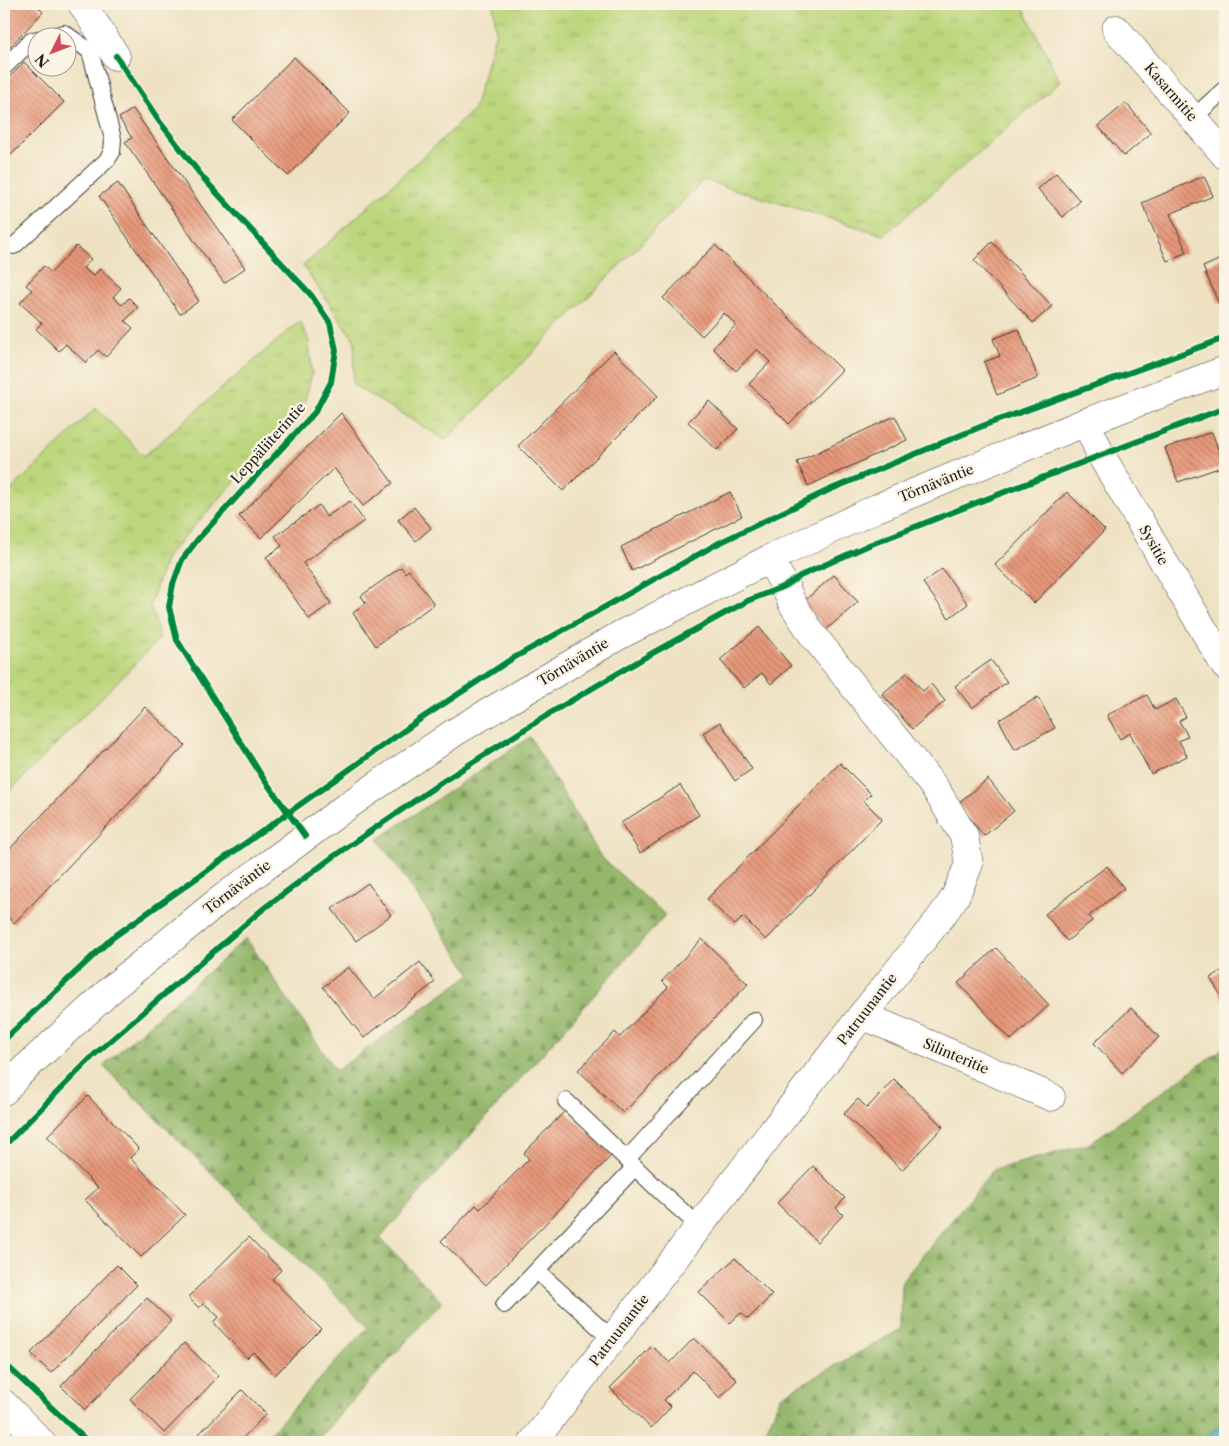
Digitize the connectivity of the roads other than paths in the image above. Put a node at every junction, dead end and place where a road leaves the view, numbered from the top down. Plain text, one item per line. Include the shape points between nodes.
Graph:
1 (82, 4) edge
2 (1116, 29) dead end
3 (78, 39) edge
4 (28, 44) edge
5 (104, 49) junction
6 (4, 67) edge
7 (1225, 89) edge
8 (1193, 118) junction
9 (1225, 155) edge
10 (14, 246) dead end
11 (1225, 370) edge
12 (1086, 422) junction
13 (769, 560) junction
14 (1225, 666) edge
15 (862, 1015) junction
16 (754, 1020) dead end
17 (4, 1091) edge
18 (1051, 1097) dead end
19 (566, 1101) dead end
20 (631, 1163) junction
21 (699, 1226) junction
22 (537, 1271) junction
23 (504, 1305) dead end
24 (612, 1339) junction
25 (7, 1410) edge
26 (41, 1442) edge
27 (533, 1442) edge

1 - 5 street
2 - 8 street, Kasarmitie
3 - 5 lane
4 - 6 lane
5 - 10 lane via 112,152
7 - 8 lane
8 - 9 street, Kasarmitie
11 - 12 street, Törnäväntie
12 - 13 street, Törnäväntie via 877,508
12 - 14 street, Sysitie via 1101,455
13 - 15 street, Patruunantie via 812,634 935,788 964,836 969,864 955,897
13 - 17 street, Törnäväntie via 620,635 455,732 350,804 216,903 117,984
15 - 18 street, Silinteritie
15 - 21 street, Patruunantie
16 - 20 lane
19 - 20 lane
20 - 21 lane
20 - 22 lane
21 - 24 street, Patruunantie
22 - 23 lane
22 - 24 lane
24 - 27 street, Patruunantie
25 - 26 street

